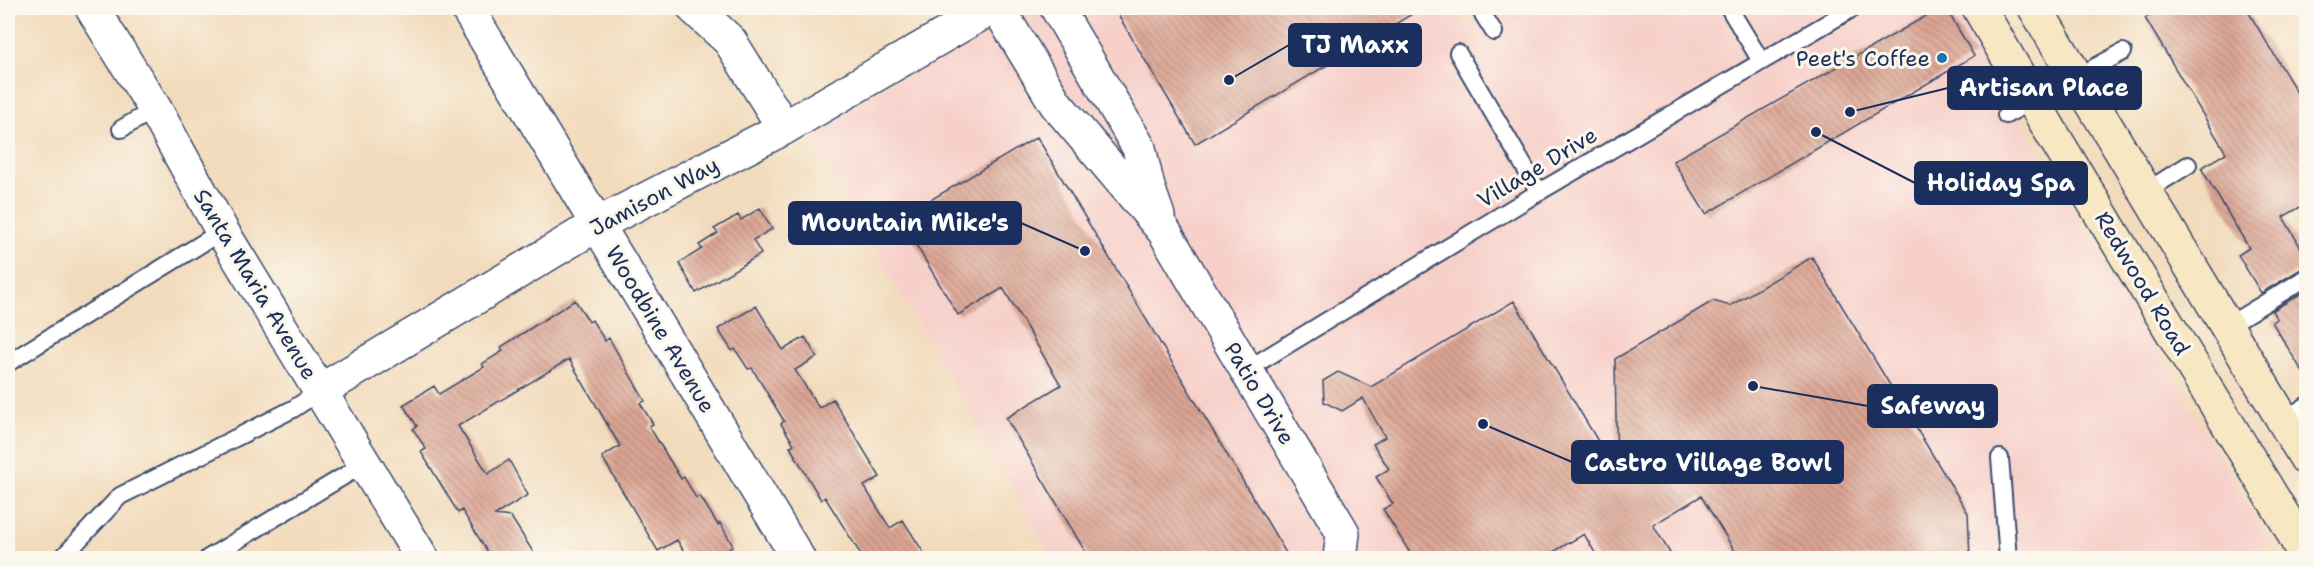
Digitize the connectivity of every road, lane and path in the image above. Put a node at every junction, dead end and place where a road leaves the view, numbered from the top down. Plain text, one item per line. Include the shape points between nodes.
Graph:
1 (92, 8) edge
2 (466, 8) edge
3 (694, 8) edge
4 (991, 8) edge
5 (998, 8) edge
6 (1057, 8) edge
7 (1479, 8) edge
8 (1729, 8) edge
9 (1853, 8) edge
10 (1979, 8) edge
11 (2035, 8) edge
12 (1494, 32) dead end
13 (2122, 51) dead end
14 (1458, 53) dead end
15 (1761, 61) junction
16 (2077, 77) junction
17 (2020, 108) junction
18 (155, 109) junction
19 (784, 128) junction
20 (122, 129) dead end
21 (2188, 165) dead end
22 (1539, 192) junction
23 (2145, 192) junction
24 (598, 224) junction
25 (222, 231) junction
26 (1164, 231) junction
27 (2307, 278) edge
28 (2227, 326) junction
29 (8, 363) edge
30 (1246, 370) junction
31 (320, 391) junction
32 (2295, 413) edge
33 (2000, 458) dead end
34 (2307, 458) edge
35 (364, 464) junction
36 (62, 558) edge
37 (208, 558) edge
38 (422, 558) edge
39 (798, 558) edge
40 (1340, 558) edge
41 (2008, 558) edge
42 (2306, 558) edge

1 - 18 street, Santa Maria Avenue
2 - 24 street, Woodbine Avenue
3 - 19 street via 730,41
4 - 19 street, Jamison Way
5 - 26 street, Patio Drive via 1056,104
6 - 26 street, Patio Drive via 1138,148
7 - 12 lane
8 - 15 lane
9 - 15 lane, Village Drive
10 - 17 main road, Redwood Road
11 - 16 main road
13 - 16 lane
14 - 22 lane
15 - 22 lane, Village Drive
16 - 17 lane
16 - 23 main road
17 - 42 main road, Redwood Road via 2289,525
18 - 20 lane
18 - 25 street, Santa Maria Avenue
19 - 24 street, Jamison Way
21 - 23 lane
22 - 30 lane, Village Drive
23 - 28 main road
24 - 31 street, Jamison Way
24 - 39 street, Woodbine Avenue
25 - 29 lane
25 - 31 street, Santa Maria Avenue
26 - 30 street, Patio Drive
27 - 28 lane
28 - 32 main road
30 - 40 street, Patio Drive via 1343,533
31 - 35 street, Santa Maria Avenue
31 - 36 lane via 293,409 120,496
32 - 34 main road
33 - 41 lane
35 - 37 lane
35 - 38 street, Santa Maria Avenue

